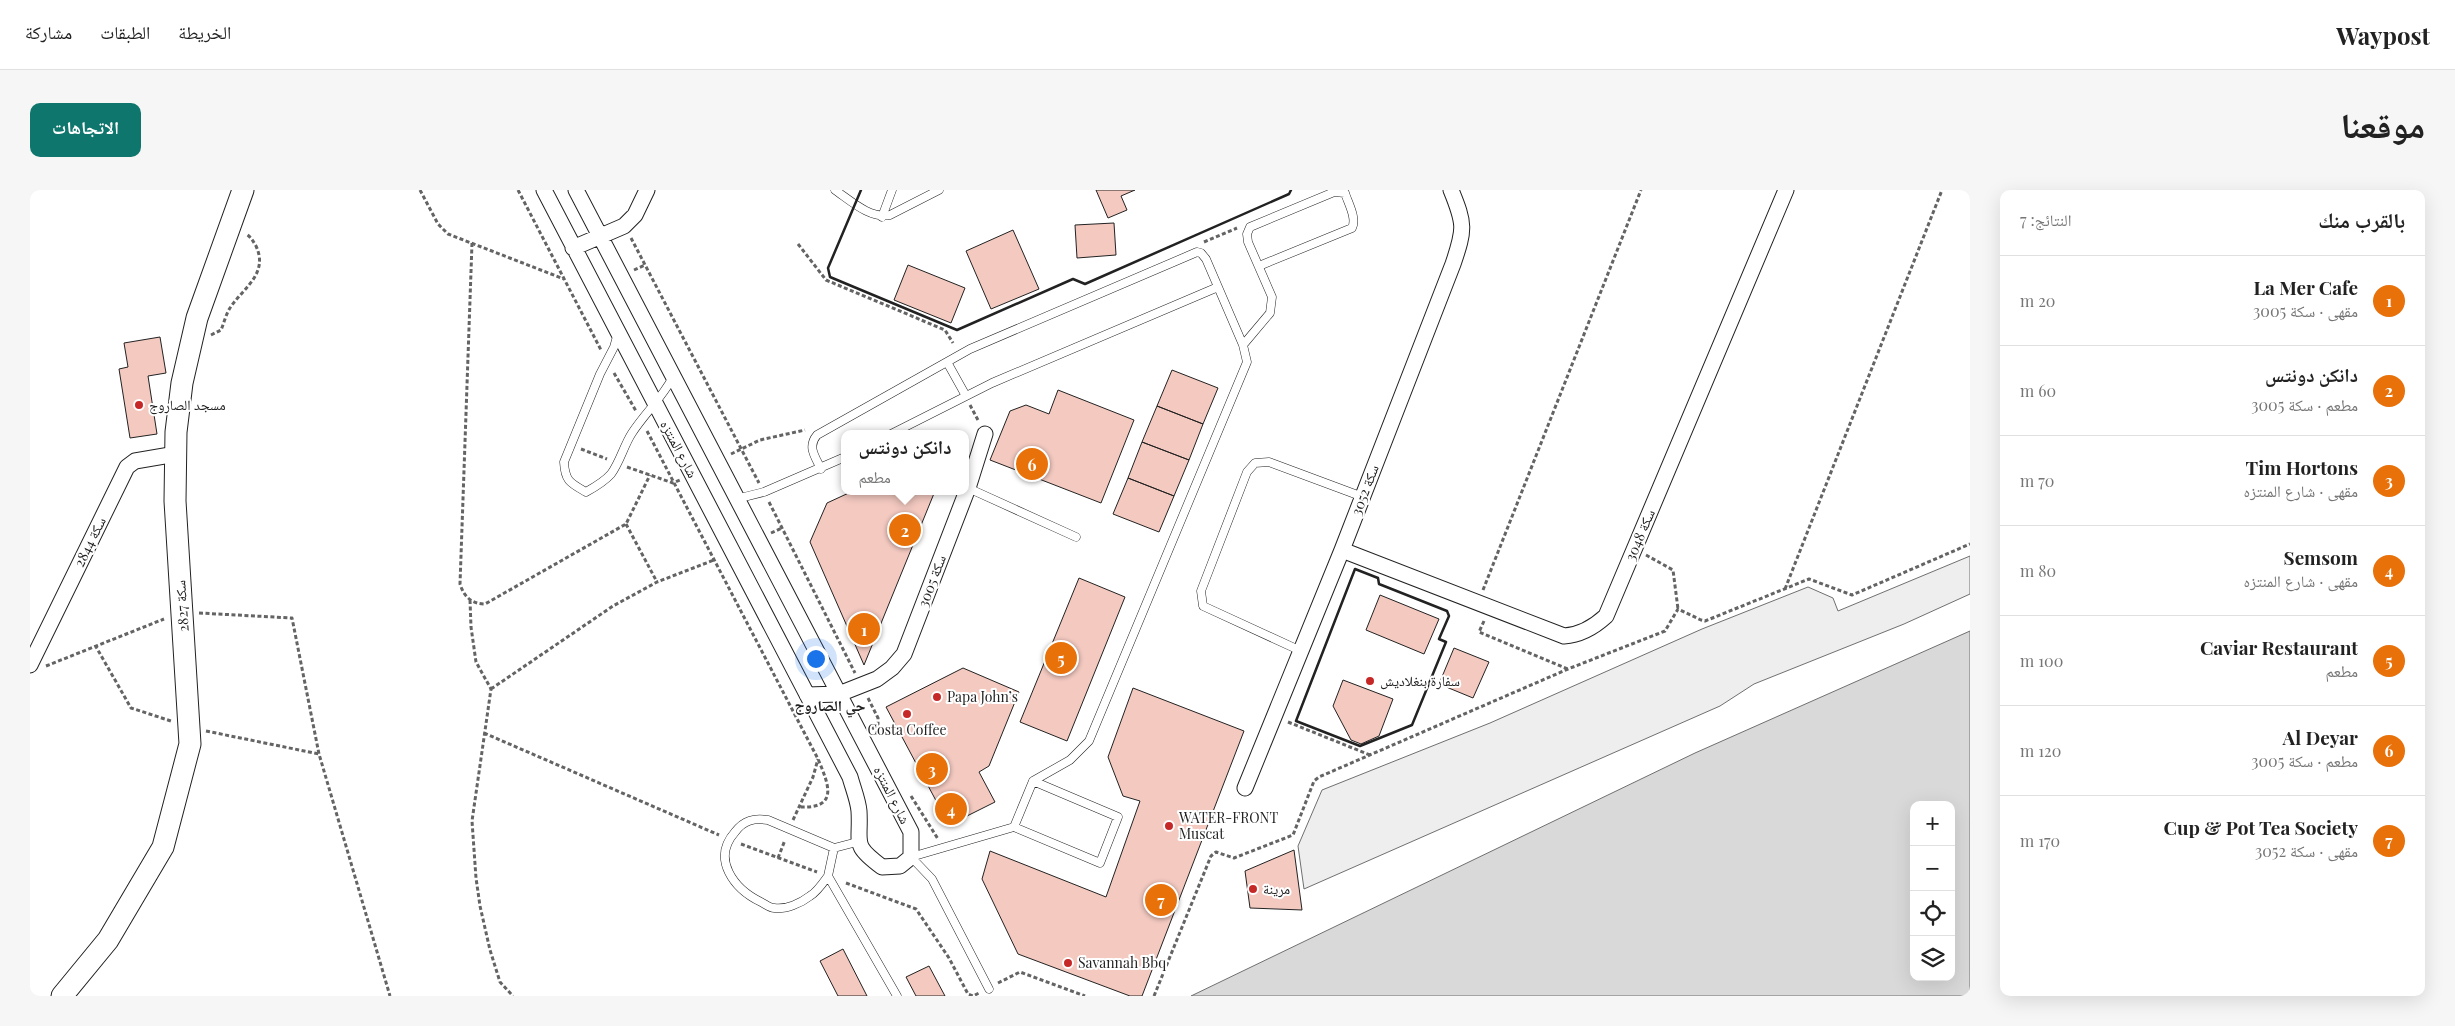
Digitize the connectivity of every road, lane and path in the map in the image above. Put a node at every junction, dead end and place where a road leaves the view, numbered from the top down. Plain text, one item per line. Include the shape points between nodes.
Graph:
1 (243, 190) edge
2 (420, 190) edge
3 (518, 190) edge
4 (544, 190) edge
5 (576, 190) edge
6 (646, 190) edge
7 (892, 190) edge
8 (939, 190) edge
9 (1451, 190) edge
10 (1641, 190) edge
11 (1786, 190) edge
12 (1942, 190) edge
13 (838, 191) edge
14 (882, 217) junction
15 (242, 230) dead end
16 (600, 237) junction
17 (472, 243) junction
18 (798, 244) dead end
19 (572, 248) junction
20 (1259, 266) junction
21 (564, 279) junction
22 (1218, 287) junction
23 (194, 328) junction
24 (618, 333) junction
25 (953, 344) dead end
26 (1243, 345) junction
27 (607, 361) junction
28 (947, 362) junction
29 (673, 377) junction
30 (966, 396) junction
31 (654, 402) junction
32 (641, 420) junction
33 (899, 430) edge
34 (985, 434) joint
35 (176, 454) junction
36 (841, 459) edge
37 (821, 469) junction
38 (650, 475) dead end
39 (969, 485) edge
40 (969, 488) edge
41 (965, 495) edge
42 (1363, 497) junction
43 (736, 499) junction
44 (626, 524) junction
45 (1076, 537) dead end
46 (1970, 544) edge
47 (1634, 549) junction
48 (1342, 550) junction
49 (732, 552) junction
50 (713, 560) junction
51 (657, 582) junction
52 (1785, 589) junction
53 (470, 600) junction
54 (1490, 609) junction
55 (1678, 609) junction
56 (183, 612) junction
57 (799, 619) junction
58 (774, 632) junction
59 (95, 645) junction
60 (1300, 652) junction
61 (34, 667) edge
62 (1568, 669) junction
63 (491, 689) junction
64 (839, 694) junction
65 (807, 695) junction
66 (1274, 717) junction
67 (190, 728) junction
68 (484, 733) junction
69 (836, 749) junction
70 (319, 754) junction
71 (1371, 755) junction
72 (818, 759) junction
73 (1033, 781) junction
74 (1245, 788) dead end
75 (908, 789) dead end
76 (799, 806) junction
77 (1014, 827) junction
78 (789, 828) junction
79 (728, 839) junction
80 (858, 842) junction
81 (942, 846) junction
82 (834, 848) junction
83 (911, 857) junction
84 (778, 858) junction
85 (828, 876) junction
86 (989, 988) junction
87 (62, 996) edge
88 (390, 996) edge
89 (513, 996) edge
90 (896, 996) edge
91 (1085, 996) edge
92 (1154, 996) edge

1 - 23 street, سكة 2827
2 - 17 path via 442,230
3 - 21 path
4 - 19 street, شارع المنتزه
5 - 16 street, شارع المنتزه
6 - 16 street via 635,215 624,226
7 - 14 lane
8 - 14 lane
9 - 42 street, سكة 3052 via 1462,218 1463,235
10 - 54 path via 1482,589 1496,596
11 - 47 street, سكة 3048
12 - 52 path
13 - 14 lane via 872,214
15 - 23 path via 251,237 257,249 257,276 229,308 217,334
16 - 19 street
16 - 29 street, شارع المنتزه
17 - 21 path
17 - 53 path via 460,584
18 - 25 path via 826,280 945,330
19 - 24 street, شارع المنتزه
20 - 20 lane via 1352,228 1353,216 1345,193 1334,192 1250,227 1248,242
20 - 26 lane via 1272,297 1270,313
21 - 27 path
22 - 26 lane
22 - 28 lane via 1206,259 1197,252 970,349
22 - 30 lane
23 - 35 street, سكة 2827 via 182,383
24 - 27 lane
24 - 31 street, شارع المنتزه
26 - 73 lane via 1248,362 1089,741 1070,760
27 - 32 path
27 - 32 lane via 564,462 564,475 586,492 599,484 611,474
28 - 30 lane
28 - 37 lane via 817,435 811,448
29 - 31 lane via 666,391
29 - 43 street, شارع المنتزه
30 - 33 lane
30 - 34 path
31 - 32 lane
31 - 49 street, شارع المنتزه
32 - 50 path
34 - 39 street, سكة 3005
35 - 56 street, سكة 2827 via 175,501
35 - 61 street, سكة 2844 via 135,461 127,467
36 - 37 lane
37 - 43 lane via 764,492
38 - 44 path
40 - 45 lane
41 - 64 street, سكة 3005 via 904,654 876,679
42 - 48 street, سكة 3052
42 - 60 lane via 1269,462 1255,464 1247,472 1200,591 1203,606
43 - 57 street, شارع المنتزه
44 - 51 path
44 - 53 path via 494,601 477,604
46 - 52 path via 1852,595 1809,579
47 - 54 street, سكة 3048 via 1606,616 1574,635 1564,636
47 - 55 path via 1673,570
48 - 54 street, سكة 3048
48 - 60 street, سكة 3052
49 - 50 path
49 - 58 street, شارع المنتزه
50 - 51 path
50 - 72 path
51 - 63 path via 589,621
52 - 55 path via 1705,621
53 - 63 path via 470,627 476,662
54 - 62 path via 1479,632
55 - 62 path via 1666,631
56 - 59 path
56 - 67 street, سكة 2827
56 - 70 path via 292,618
57 - 58 street
57 - 64 street, شارع المنتزه
58 - 65 street, شارع المنتزه
59 - 61 path
59 - 67 path via 131,708
60 - 66 street, سكة 3052
62 - 71 path
63 - 68 path
64 - 65 street
64 - 83 street, شارع المنتزه via 911,832
65 - 69 street, شارع المنتزه
66 - 71 path
66 - 74 street, سكة 3052
67 - 70 path
67 - 87 street, سكة 2827 via 190,744 163,848 108,940
68 - 79 path
68 - 89 path via 472,822 476,878 490,950 500,982
69 - 72 path
69 - 80 street, شارع المنتزه via 850,777 859,810
70 - 88 path
71 - 92 path via 1314,782 1293,835 1234,858 1214,853
72 - 76 path
72 - 76 path via 829,793 818,806
73 - 77 lane
73 - 77 lane via 1118,817 1100,863
75 - 81 path
76 - 78 path
77 - 81 lane
78 - 79 lane via 757,818 748,820
78 - 82 lane
78 - 84 path
79 - 84 path
79 - 85 lane via 725,852 733,880 742,891 775,908 793,906 811,896
80 - 82 lane
80 - 83 street via 869,858 882,867 900,866
81 - 83 lane
82 - 85 lane
83 - 86 lane via 932,879
84 - 85 path
85 - 86 path via 916,909 968,994 973,996
85 - 90 lane
86 - 91 path via 1020,972

